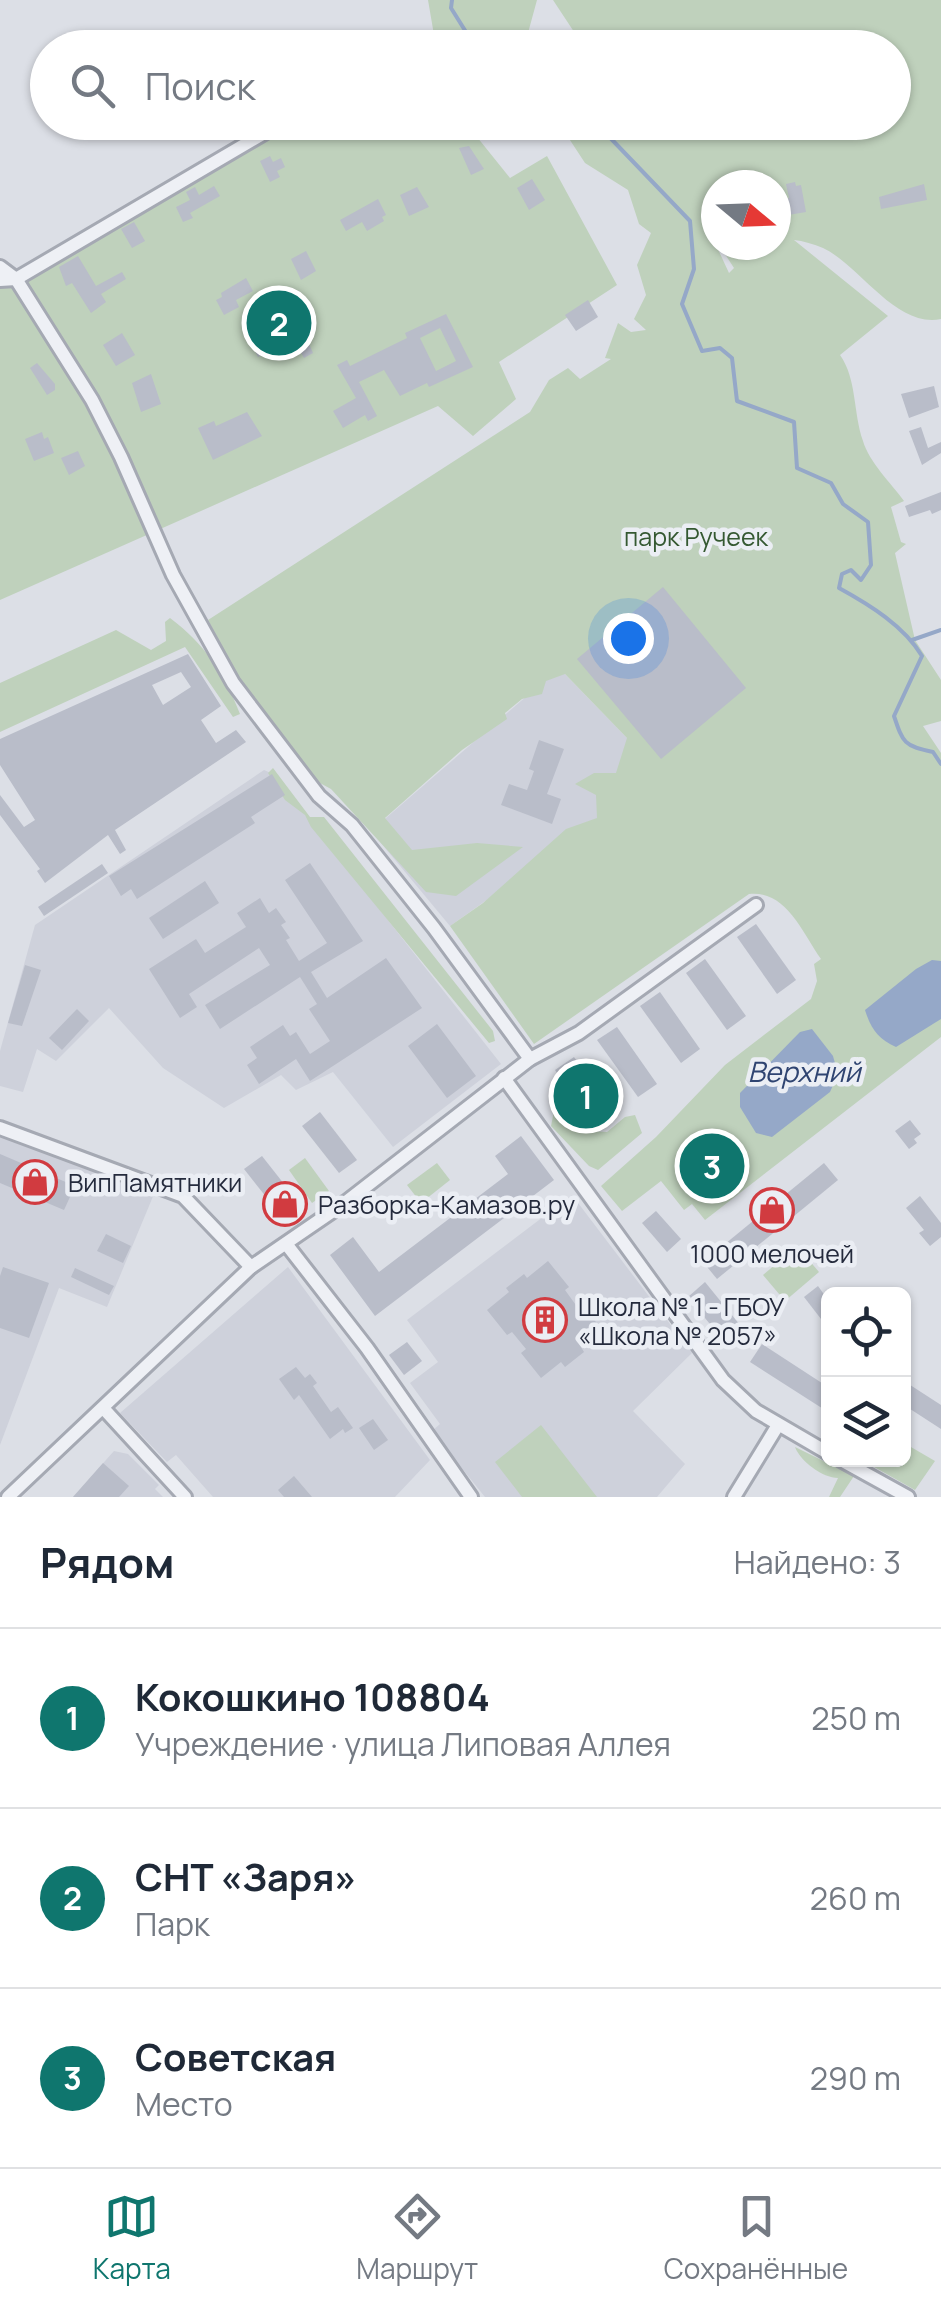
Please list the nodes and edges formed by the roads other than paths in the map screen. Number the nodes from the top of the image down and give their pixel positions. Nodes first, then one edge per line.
1 (253, 140) edge
2 (0, 267) edge
3 (0, 280) edge
4 (16, 280) junction
5 (756, 905) dead end
6 (530, 1059) junction
7 (504, 1078) junction
8 (0, 1128) edge
9 (287, 1245) junction
10 (251, 1267) junction
11 (104, 1409) junction
12 (778, 1425) junction
13 (821, 1449) edge
14 (853, 1467) edge
15 (8, 1497) edge
16 (185, 1497) edge
17 (471, 1497) edge
18 (734, 1497) edge
19 (908, 1497) edge

1 - 4 street
2 - 4 street
3 - 4 street
4 - 6 street
5 - 6 street
6 - 7 street
7 - 9 street
7 - 12 street
8 - 10 street
9 - 10 street
9 - 17 street
10 - 11 street
11 - 15 street
11 - 16 street
12 - 13 street
12 - 18 street
14 - 19 street

